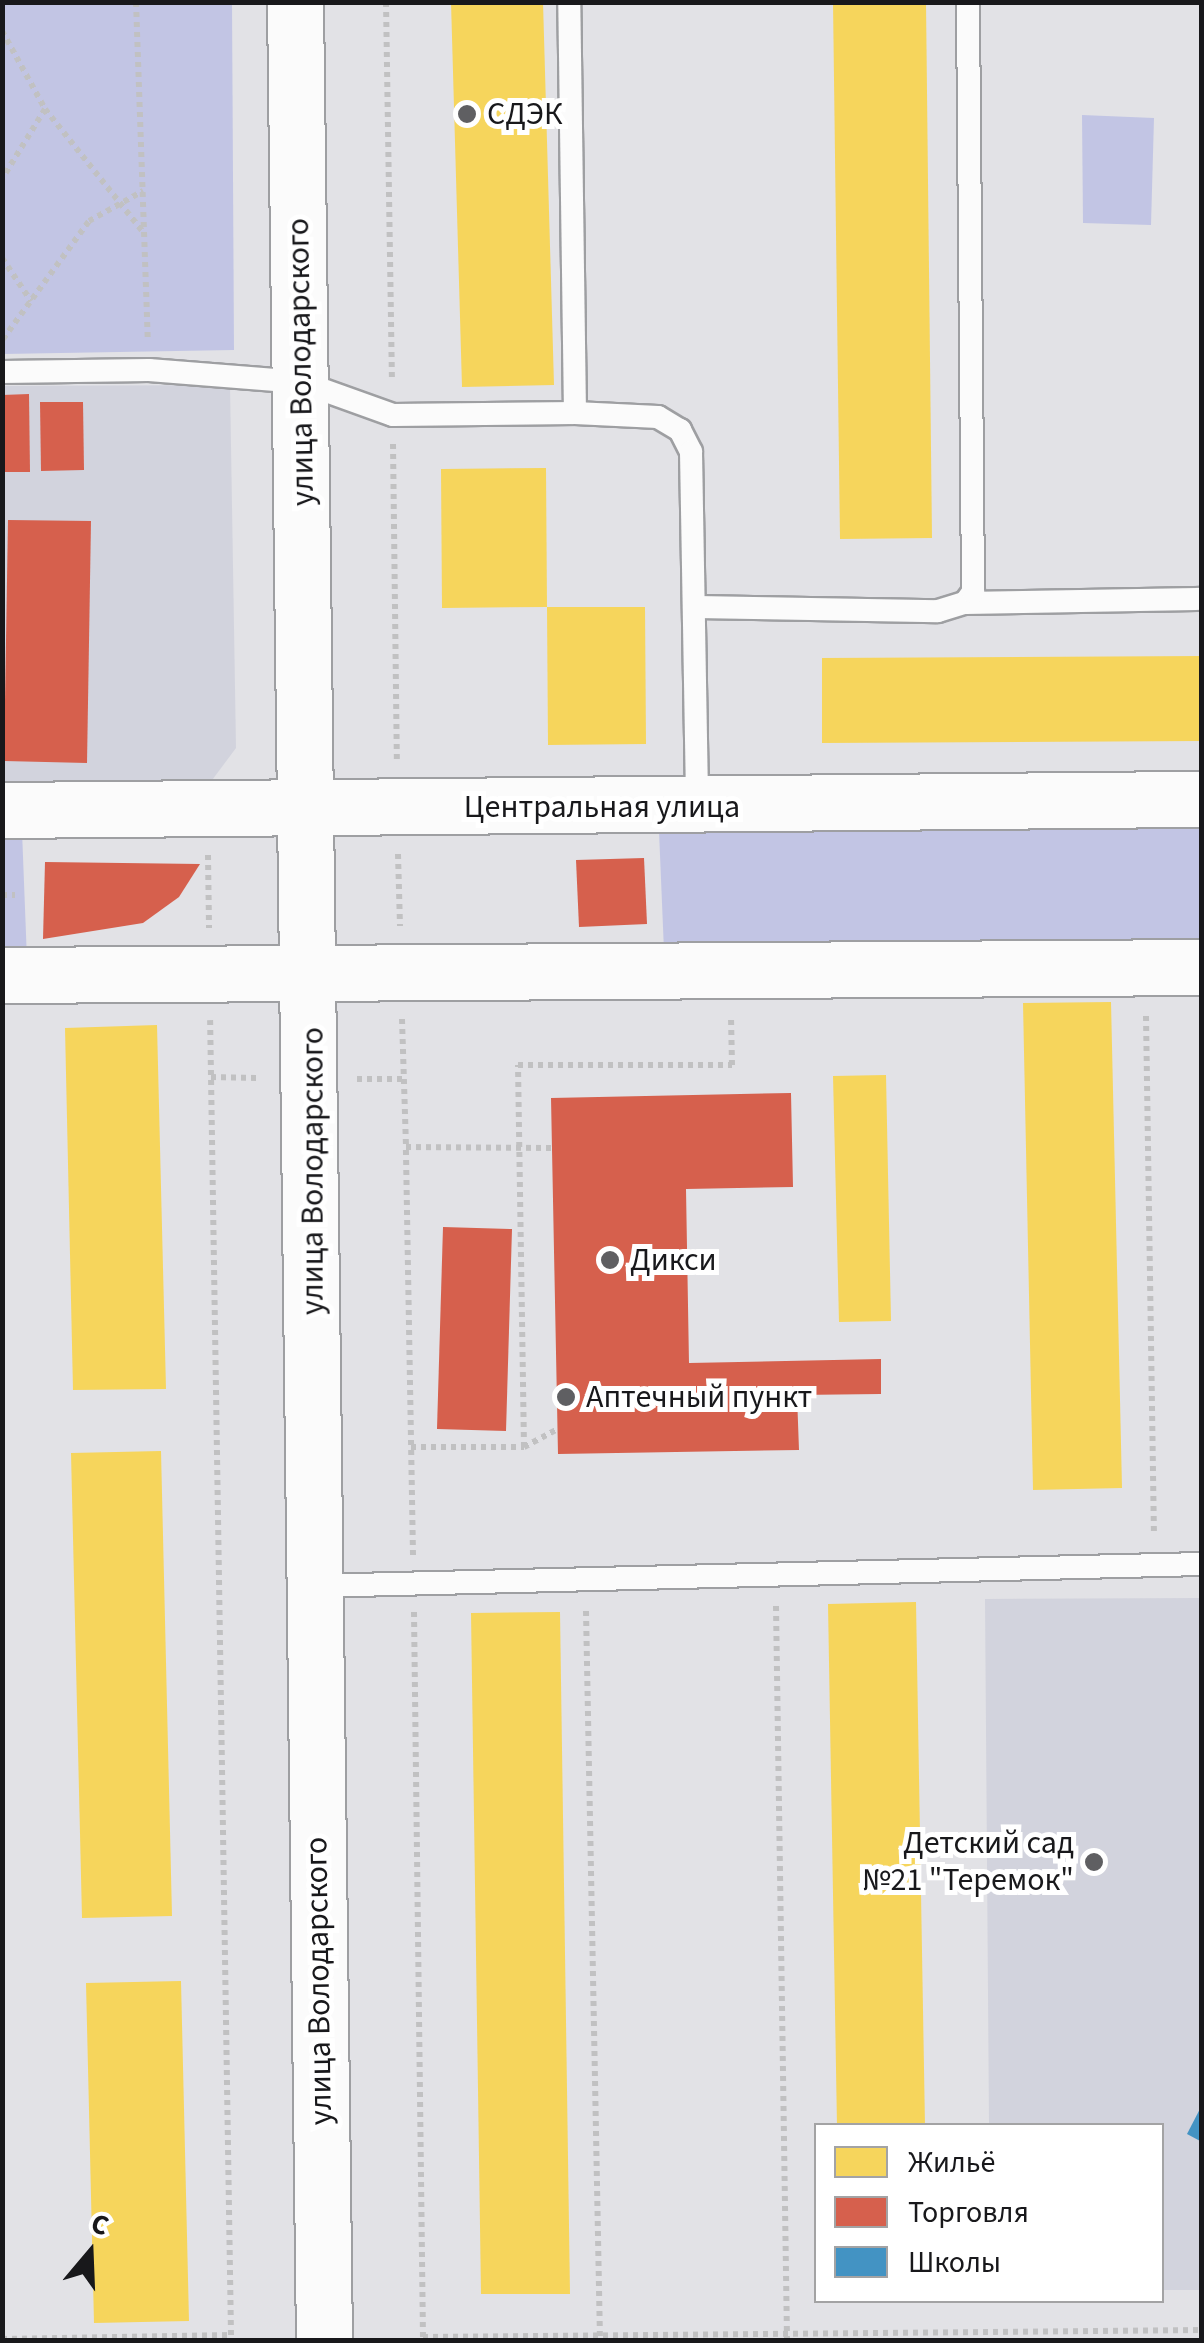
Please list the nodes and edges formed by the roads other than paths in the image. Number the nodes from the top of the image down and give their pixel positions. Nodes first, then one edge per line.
1 (294, 2) edge
2 (569, 2) edge
3 (968, 2) edge
4 (2, 372) edge
5 (301, 382) junction
6 (574, 413) junction
7 (1202, 599) edge
8 (964, 603) junction
9 (697, 607) junction
10 (1202, 798) edge
11 (697, 807) junction
12 (2, 810) edge
13 (310, 810) junction
14 (1202, 967) edge
15 (311, 971) junction
16 (2, 975) edge
17 (1202, 1564) edge
18 (314, 1586) junction
19 (324, 2340) edge

1 - 5 street, улица Володарского
2 - 6 lane
3 - 8 lane
4 - 5 lane
5 - 6 lane
5 - 13 street, улица Володарского
6 - 9 lane
7 - 8 lane
8 - 9 lane
9 - 11 lane
10 - 11 street, Центральная улица
11 - 13 street, Центральная улица
12 - 13 street, Центральная улица
13 - 15 street, улица Володарского
14 - 15 street
15 - 16 street
15 - 18 street, улица Володарского
17 - 18 lane
18 - 19 street, улица Володарского

